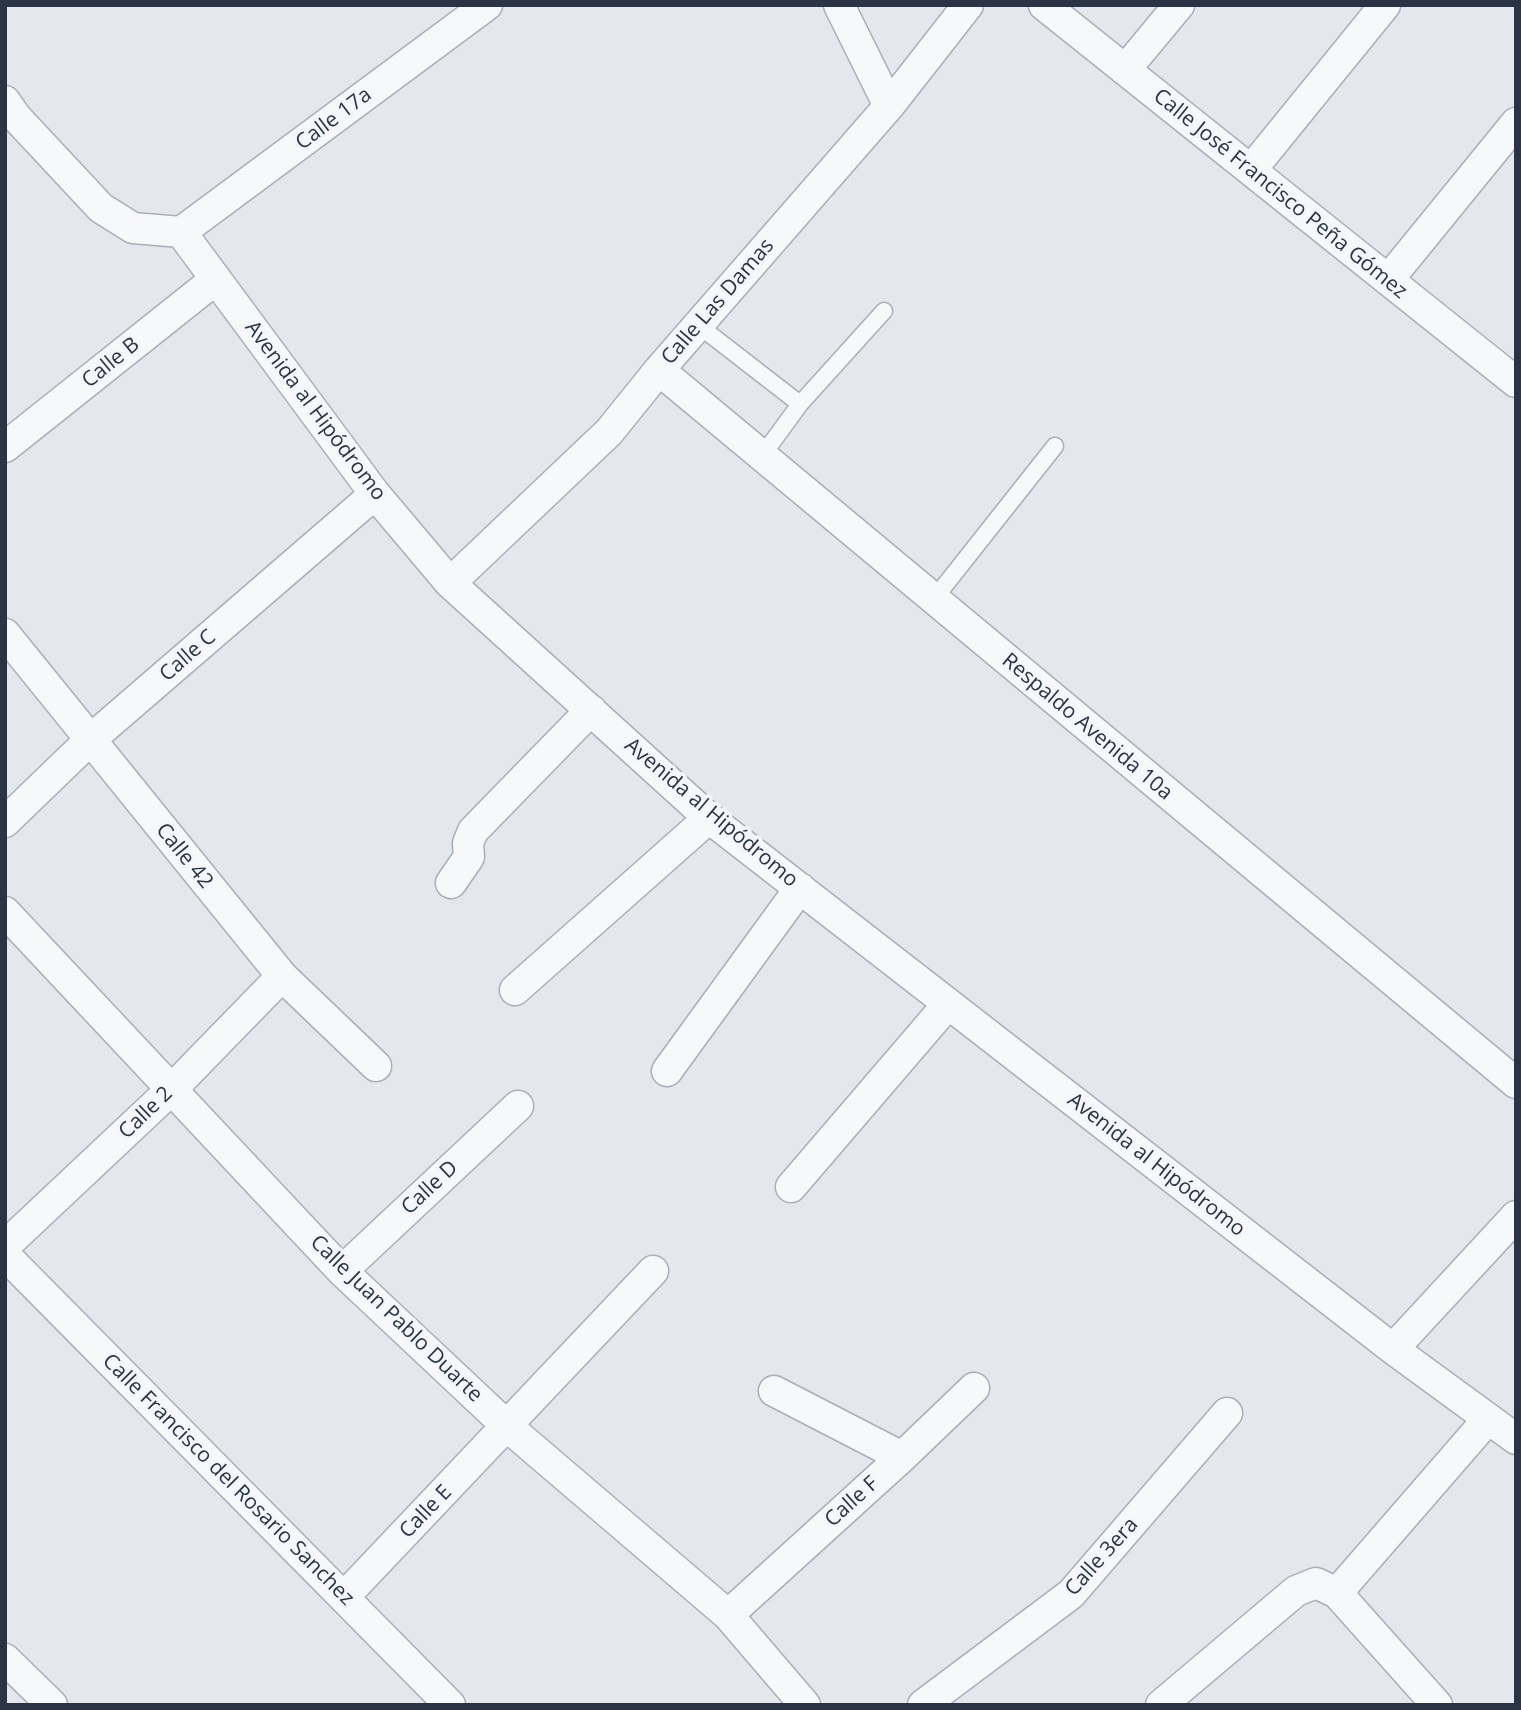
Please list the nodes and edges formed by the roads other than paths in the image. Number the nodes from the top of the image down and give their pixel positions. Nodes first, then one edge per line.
1 (487, 5) edge
2 (839, 5) edge
3 (968, 5) edge
4 (1044, 5) edge
5 (1180, 5) edge
6 (1385, 5) edge
7 (1125, 70) junction
8 (889, 106) junction
9 (9, 116) edge
10 (1516, 123) edge
11 (1251, 170) junction
12 (181, 232) junction
13 (216, 279) junction
14 (1388, 280) junction
15 (884, 310) dead end
16 (698, 325) junction
17 (659, 370) junction
18 (1516, 382) edge
19 (800, 404) junction
20 (1055, 446) dead end
21 (5, 447) edge
22 (762, 456) junction
23 (375, 494) junction
24 (450, 583) junction
25 (934, 599) junction
26 (5, 634) edge
27 (590, 710) junction
28 (90, 740) junction
29 (709, 818) junction
30 (5, 822) edge
31 (451, 883) dead end
32 (800, 888) junction
33 (5, 912) edge
34 (282, 976) junction
35 (515, 990) dead end
36 (948, 1004) junction
37 (376, 1066) dead end
38 (667, 1071) dead end
39 (1516, 1083) edge
40 (173, 1088) junction
41 (518, 1106) dead end
42 (791, 1187) dead end
43 (1516, 1216) edge
44 (5, 1246) edge
45 (5, 1255) edge
46 (342, 1271) junction
47 (653, 1271) dead end
48 (1393, 1349) junction
49 (974, 1388) dead end
50 (774, 1391) dead end
51 (1227, 1413) dead end
52 (1488, 1419) junction
53 (508, 1427) junction
54 (1516, 1439) edge
55 (902, 1457) junction
56 (1327, 1588) junction
57 (344, 1597) junction
58 (727, 1615) junction
59 (5, 1658) edge
60 (52, 1705) edge
61 (450, 1705) edge
62 (805, 1705) edge
63 (923, 1705) edge
64 (1161, 1705) edge
65 (1437, 1705) edge

1 - 12 street, Calle 17a
2 - 8 street
3 - 8 street, Calle Las Damas
4 - 7 street, Calle José Francisco Peña Gómez
5 - 7 street
6 - 11 street
7 - 11 street, Calle José Francisco Peña Gómez
8 - 16 street, Calle Las Damas
9 - 12 street
10 - 14 street
11 - 14 street, Calle José Francisco Peña Gómez
12 - 13 street, Avenida al Hipódromo
13 - 21 street, Calle B
13 - 23 street, Avenida al Hipódromo
14 - 18 street, Calle José Francisco Peña Gómez
15 - 19 lane
16 - 17 street, Calle Las Damas
16 - 19 lane
17 - 22 street, Respaldo Avenida 10a
17 - 24 street, Calle Las Damas
19 - 22 lane
20 - 25 lane
22 - 25 street, Respaldo Avenida 10a
23 - 24 street, Avenida al Hipódromo
23 - 28 street, Calle C
24 - 27 street, Avenida al Hipódromo
25 - 39 street, Respaldo Avenida 10a
26 - 28 street, Calle 42
27 - 29 street, Avenida al Hipódromo
27 - 31 street
28 - 30 street, Calle C
28 - 34 street, Calle 42
29 - 32 street, Avenida al Hipódromo
29 - 35 street
32 - 36 street, Avenida al Hipódromo
32 - 38 street
33 - 40 street, Calle Juan Pablo Duarte
34 - 37 street, Calle 42
34 - 40 street, Calle 2
36 - 42 street
36 - 48 street, Avenida al Hipódromo
40 - 44 street, Calle 2
40 - 46 street, Calle Juan Pablo Duarte
41 - 46 street, Calle D
43 - 48 street
45 - 57 street, Calle Francisco del Rosario Sanchez
46 - 53 street, Calle Juan Pablo Duarte
47 - 53 street, Calle E
48 - 52 street, Avenida al Hipódromo
49 - 55 street, Calle F
50 - 55 street
51 - 63 street, Calle 3era
52 - 54 street, Avenida al Hipódromo
52 - 56 street
53 - 57 street, Calle E
53 - 58 street, Calle Juan Pablo Duarte
55 - 58 street, Calle F
56 - 64 street
56 - 65 street
57 - 61 street, Calle Francisco del Rosario Sanchez
58 - 62 street, Calle Juan Pablo Duarte
59 - 60 street

